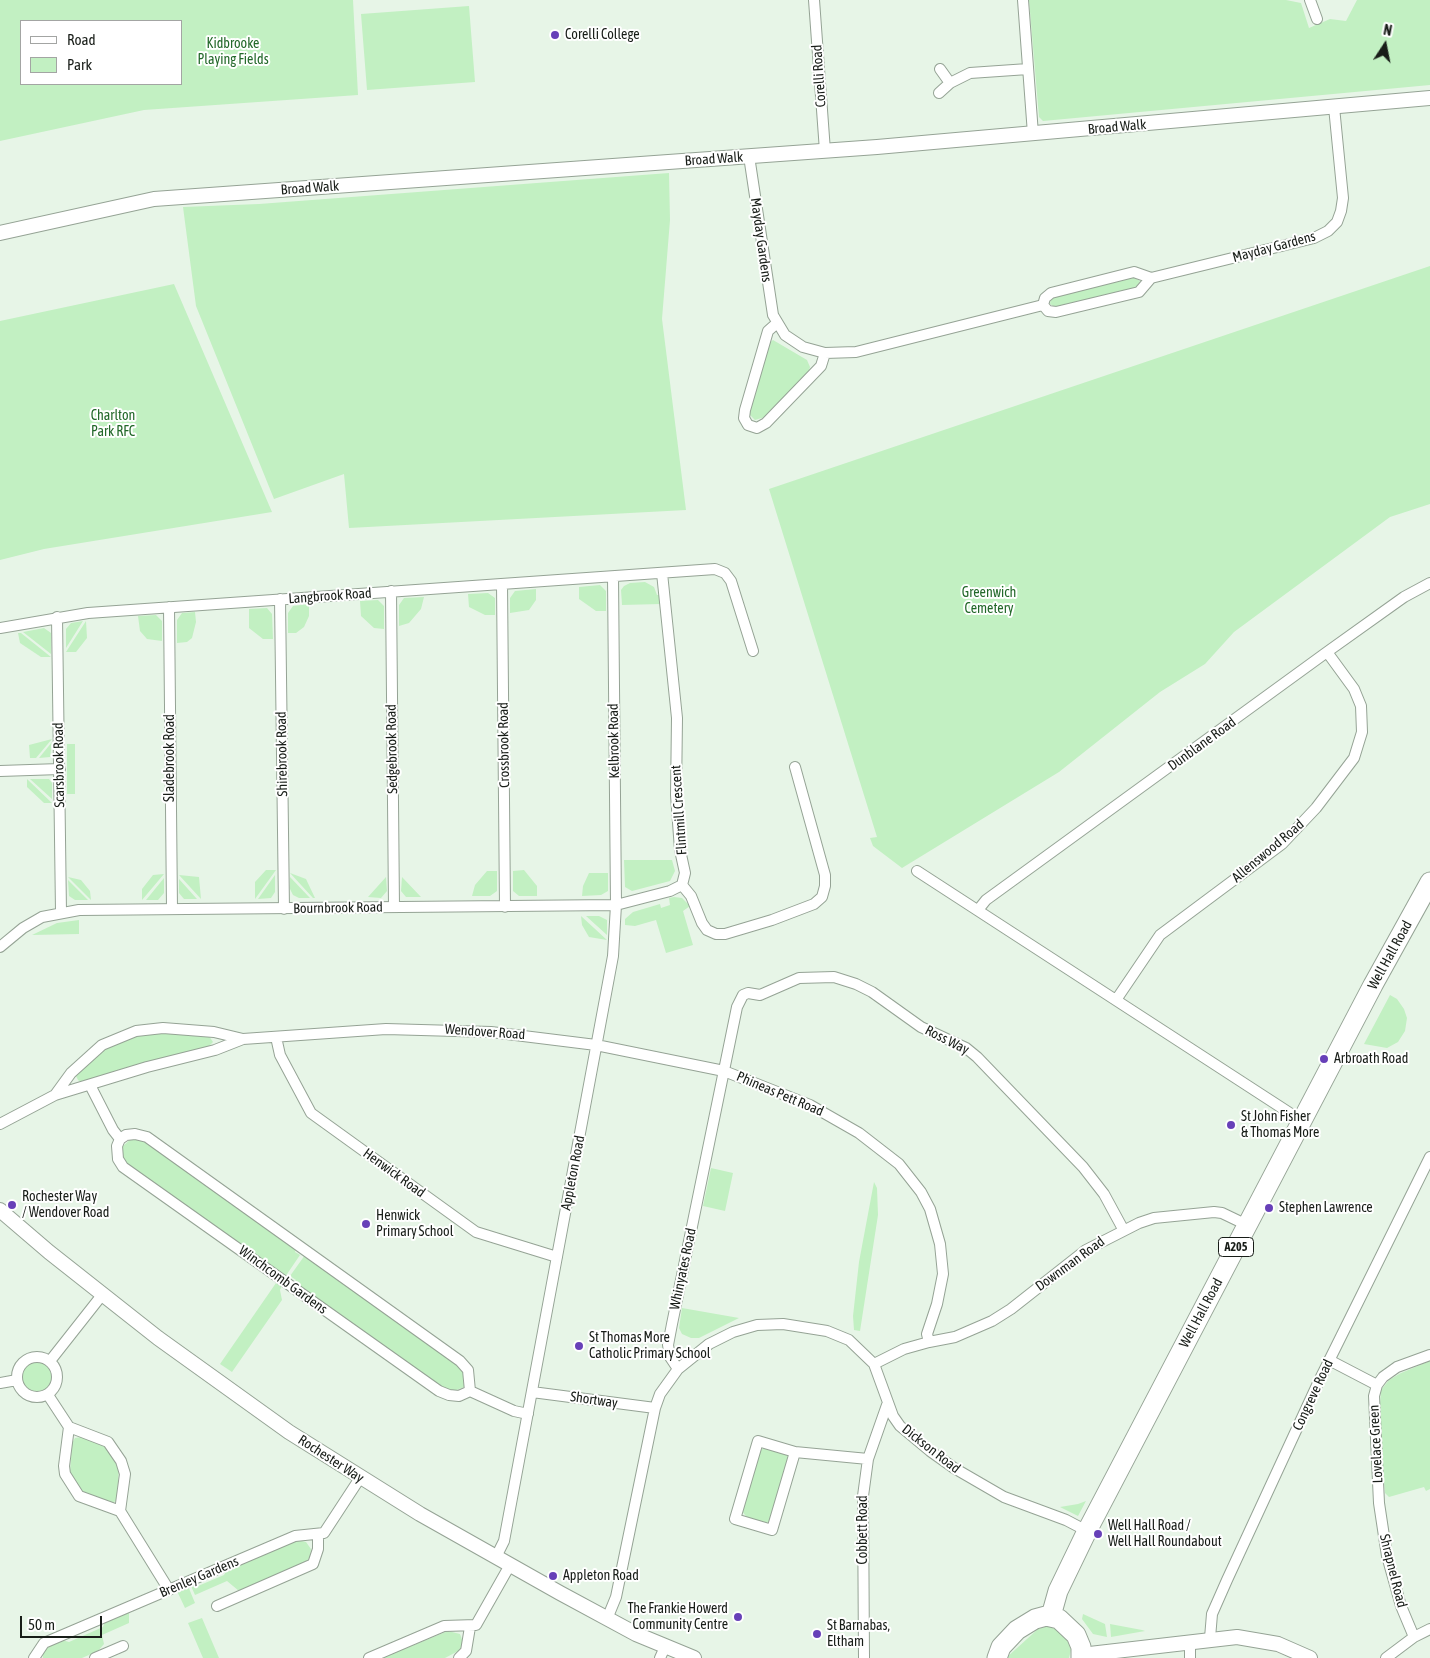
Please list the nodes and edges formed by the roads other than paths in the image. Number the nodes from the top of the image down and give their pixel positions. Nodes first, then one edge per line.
1 (814, 0) edge
2 (1023, 0) edge
3 (1310, 0) edge
4 (1317, 19) dead end
5 (940, 69) dead end
6 (1028, 69) junction
7 (950, 82) junction
8 (939, 93) dead end
9 (1430, 98) edge
10 (1334, 107) junction
11 (1033, 134) junction
12 (824, 151) junction
13 (749, 156) junction
14 (0, 233) edge
15 (1151, 278) junction
16 (1043, 305) junction
17 (776, 323) junction
18 (825, 353) junction
19 (662, 573) junction
20 (613, 577) junction
21 (1430, 583) edge
22 (502, 584) junction
23 (391, 592) junction
24 (280, 599) junction
25 (169, 607) junction
26 (57, 617) junction
27 (0, 628) edge
28 (753, 651) dead end
29 (1327, 652) junction
30 (795, 767) dead end
31 (60, 769) junction
32 (0, 771) edge
33 (917, 871) dead end
34 (1430, 882) edge
35 (682, 885) junction
36 (616, 905) junction
37 (394, 907) junction
38 (505, 907) junction
39 (284, 909) junction
40 (172, 910) junction
41 (978, 910) junction
42 (61, 912) junction
43 (0, 947) edge
44 (739, 998) joint
45 (1116, 1000) junction
46 (276, 1037) junction
47 (243, 1039) junction
48 (596, 1045) junction
49 (724, 1072) junction
50 (90, 1085) junction
51 (55, 1094) junction
52 (1302, 1121) junction
53 (0, 1124) edge
54 (120, 1139) junction
55 (1430, 1157) edge
56 (0, 1210) edge
57 (1247, 1225) junction
58 (1123, 1229) junction
59 (557, 1257) junction
60 (102, 1295) junction
61 (929, 1342) junction
62 (1430, 1355) edge
63 (1329, 1360) junction
64 (50, 1361) junction
65 (874, 1364) junction
66 (678, 1369) junction
67 (17, 1380) junction
68 (0, 1383) edge
69 (1377, 1385) junction
70 (470, 1391) junction
71 (532, 1392) junction
72 (48, 1395) junction
73 (887, 1405) junction
74 (655, 1408) junction
75 (528, 1414) junction
76 (69, 1427) junction
77 (795, 1452) junction
78 (868, 1459) junction
79 (360, 1478) junction
80 (1379, 1503) joint
81 (120, 1510) junction
82 (1087, 1531) junction
83 (318, 1535) junction
84 (496, 1557) junction
85 (510, 1565) junction
86 (169, 1590) junction
87 (217, 1606) dead end
88 (1051, 1616) junction
89 (607, 1619) junction
90 (470, 1627) junction
91 (1430, 1629) edge
92 (1414, 1637) junction
93 (1210, 1638) junction
94 (1190, 1641) junction
95 (123, 1646) dead end
96 (663, 1652) edge
97 (1081, 1656) edge
98 (994, 1657) edge
99 (34, 1658) edge
100 (95, 1658) edge
101 (369, 1658) edge
102 (459, 1658) edge
103 (694, 1658) edge
104 (864, 1658) edge
105 (1190, 1658) edge
106 (1310, 1658) edge
107 (1386, 1658) edge

1 - 12 street, Corelli Road
2 - 6 street
3 - 4 street
5 - 7 street
6 - 7 street
6 - 11 street
7 - 8 street
9 - 10 street, Broad Walk
10 - 11 street, Broad Walk
10 - 15 street, Mayday Gardens
11 - 12 street, Broad Walk
12 - 13 street, Broad Walk
13 - 14 street, Broad Walk
13 - 17 street, Mayday Gardens
15 - 16 street, Mayday Gardens
15 - 16 street, Mayday Gardens
16 - 18 street, Mayday Gardens
17 - 18 street, Mayday Gardens
17 - 18 street
19 - 20 street, Langbrook Road
19 - 28 street
19 - 35 street, Flintmill Crescent
20 - 22 street, Langbrook Road
20 - 36 street, Kelbrook Road
21 - 29 street, Dunblane Road
22 - 23 street, Langbrook Road
22 - 38 street, Crossbrook Road
23 - 24 street, Langbrook Road
23 - 37 street, Sedgebrook Road
24 - 25 street, Langbrook Road
24 - 39 street, Shirebrook Road
25 - 26 street, Langbrook Road
25 - 40 street, Sladebrook Road
26 - 27 street, Langbrook Road
26 - 31 street, Scarsbrook Road
29 - 41 street, Dunblane Road
29 - 45 street, Allenswood Road
30 - 35 street
31 - 32 street
31 - 42 street, Scarsbrook Road
33 - 41 street
34 - 52 highway, Well Hall Road / A205
35 - 36 street, Bournbrook Road
36 - 38 street, Bournbrook Road
36 - 48 street, Appleton Road
37 - 38 street, Bournbrook Road
37 - 39 street, Bournbrook Road
39 - 40 street, Bournbrook Road
40 - 42 street, Bournbrook Road
41 - 45 street
42 - 43 street, Bournbrook Road
44 - 49 street, Whinyates Road
44 - 58 street, Ross Way
45 - 52 street
46 - 47 street, Wendover Road
46 - 48 street, Wendover Road
46 - 59 street, Henwick Road
47 - 50 street, Wendover Road
47 - 51 street, Wendover Road
48 - 49 street, Wendover Road
48 - 59 street, Appleton Road
49 - 61 street, Phineas Pett Road
49 - 66 street, Whinyates Road
50 - 51 street, Wendover Road
50 - 54 street
51 - 53 street, Wendover Road
52 - 57 highway, Well Hall Road / A205
54 - 70 street
54 - 70 street, Winchcomb Gardens
55 - 63 street, Congreve Road
56 - 60 street, Rochester Way
57 - 58 street, Downman Road
57 - 82 highway, Well Hall Road / A205
58 - 61 street, Downman Road
59 - 71 street, Appleton Road
60 - 64 street
60 - 79 street, Rochester Way
61 - 65 street
62 - 69 street, Lovelace Green
63 - 69 street, Lovelace Green
63 - 93 street, Congreve Road
64 - 67 street
64 - 72 street
65 - 66 street, Dickson Road
65 - 73 street, Dickson Road
66 - 74 street
67 - 68 street
67 - 72 street
69 - 80 street, Lovelace Green
70 - 75 street
71 - 74 street, Shortway
71 - 75 street, Appleton Road
72 - 76 street
73 - 78 street, Cobbett Road
73 - 82 street, Dickson Road
74 - 89 street
75 - 84 street, Appleton Road
76 - 81 street
76 - 81 street
77 - 77 street
77 - 78 street
78 - 104 street, Cobbett Road
79 - 83 street
79 - 84 street, Rochester Way
80 - 92 street, Shrapnel Road
81 - 86 street
82 - 88 highway, Well Hall Road / A205
83 - 86 street, Brenley Gardens
83 - 87 street
84 - 85 street, Rochester Way
85 - 89 street, Rochester Way
85 - 90 street
86 - 99 street, Brenley Gardens
88 - 97 highway
88 - 98 highway
89 - 96 street, Rochester Way
90 - 101 street
90 - 102 street
91 - 92 street
92 - 107 street
93 - 94 street
93 - 106 street
94 - 97 street
94 - 105 street
95 - 100 street
96 - 103 street, Rochester Way

